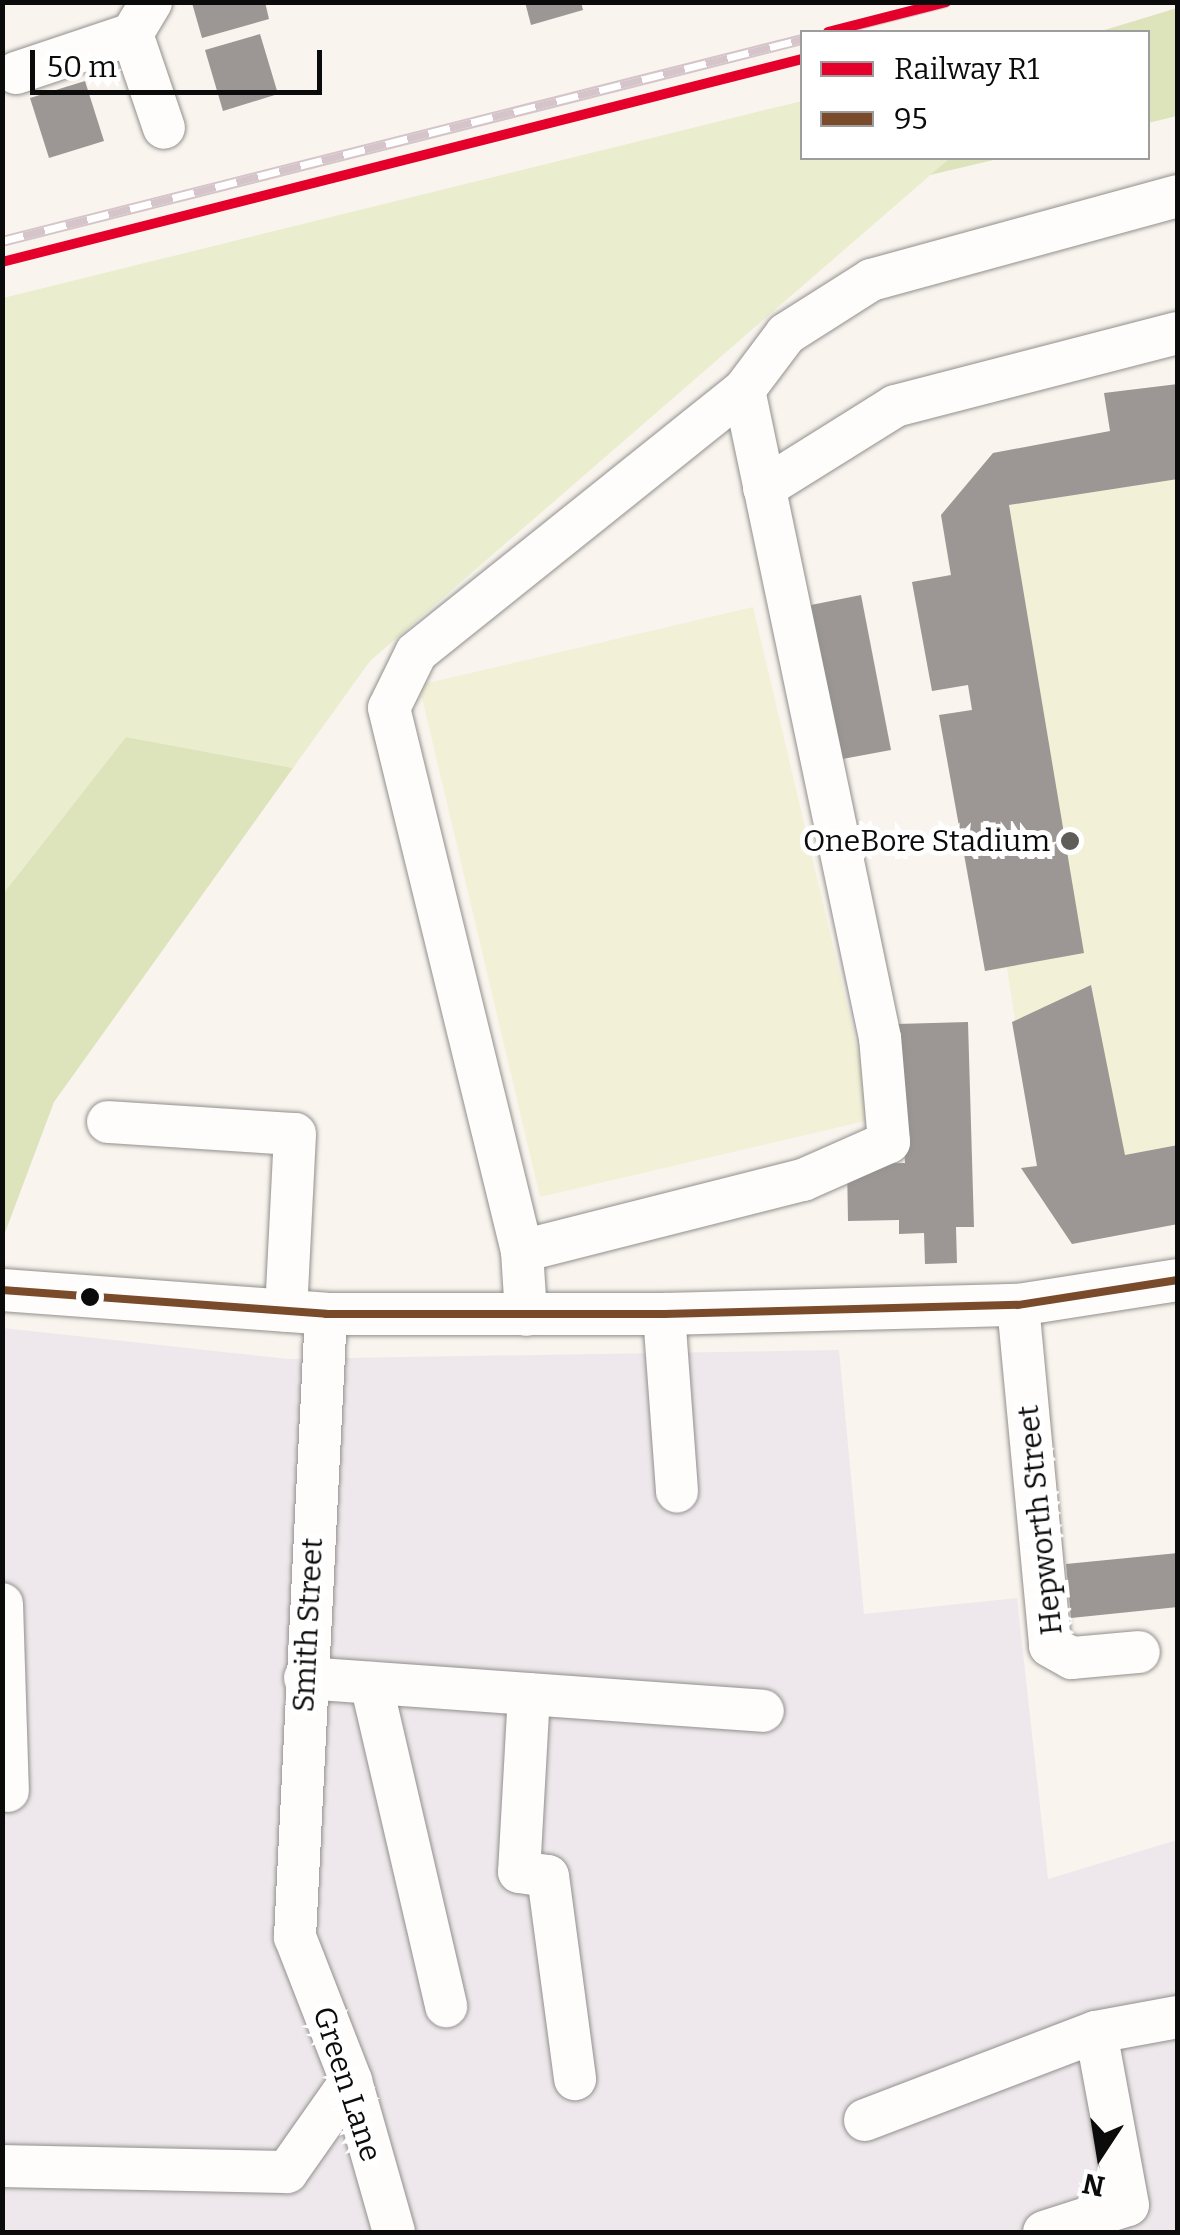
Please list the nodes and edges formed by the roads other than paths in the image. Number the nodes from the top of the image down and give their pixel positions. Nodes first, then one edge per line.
1 (141, 18) edge
2 (16, 73) dead end
3 (164, 128) dead end
4 (1178, 196) edge
5 (1178, 333) edge
6 (744, 390) junction
7 (764, 488) junction
8 (108, 1122) dead end
9 (522, 1251) junction
10 (1178, 1280) edge
11 (2, 1290) edge
12 (1018, 1305) junction
13 (306, 1313) junction
14 (664, 1314) junction
15 (526, 1315) junction
16 (678, 1492) dead end
17 (2, 1604) edge
18 (1139, 1652) dead end
19 (305, 1678) junction
20 (371, 1683) junction
21 (529, 1694) junction
22 (763, 1711) dead end
23 (8, 1791) dead end
24 (296, 1937) joint
25 (446, 2006) dead end
26 (1178, 2018) edge
27 (1096, 2032) junction
28 (575, 2079) dead end
29 (351, 2080) junction
30 (865, 2120) dead end
31 (2, 2166) edge
32 (394, 2232) edge
33 (1044, 2232) edge

1 - 2 street
1 - 3 street
4 - 6 street
5 - 7 street
6 - 7 street
6 - 9 street
7 - 9 street
8 - 13 street, Smith Street
9 - 15 street
10 - 12 street
11 - 13 street
12 - 14 street
12 - 18 street, Hepworth Street
13 - 15 street
13 - 19 street, Smith Street
14 - 15 street
14 - 16 street
17 - 23 street
19 - 20 street
19 - 24 street, Smith Street
20 - 21 street
20 - 25 street
21 - 22 street
21 - 28 street
24 - 29 street, Green Lane
26 - 27 street
27 - 30 street
27 - 33 street
29 - 31 street
29 - 32 street, Green Lane

